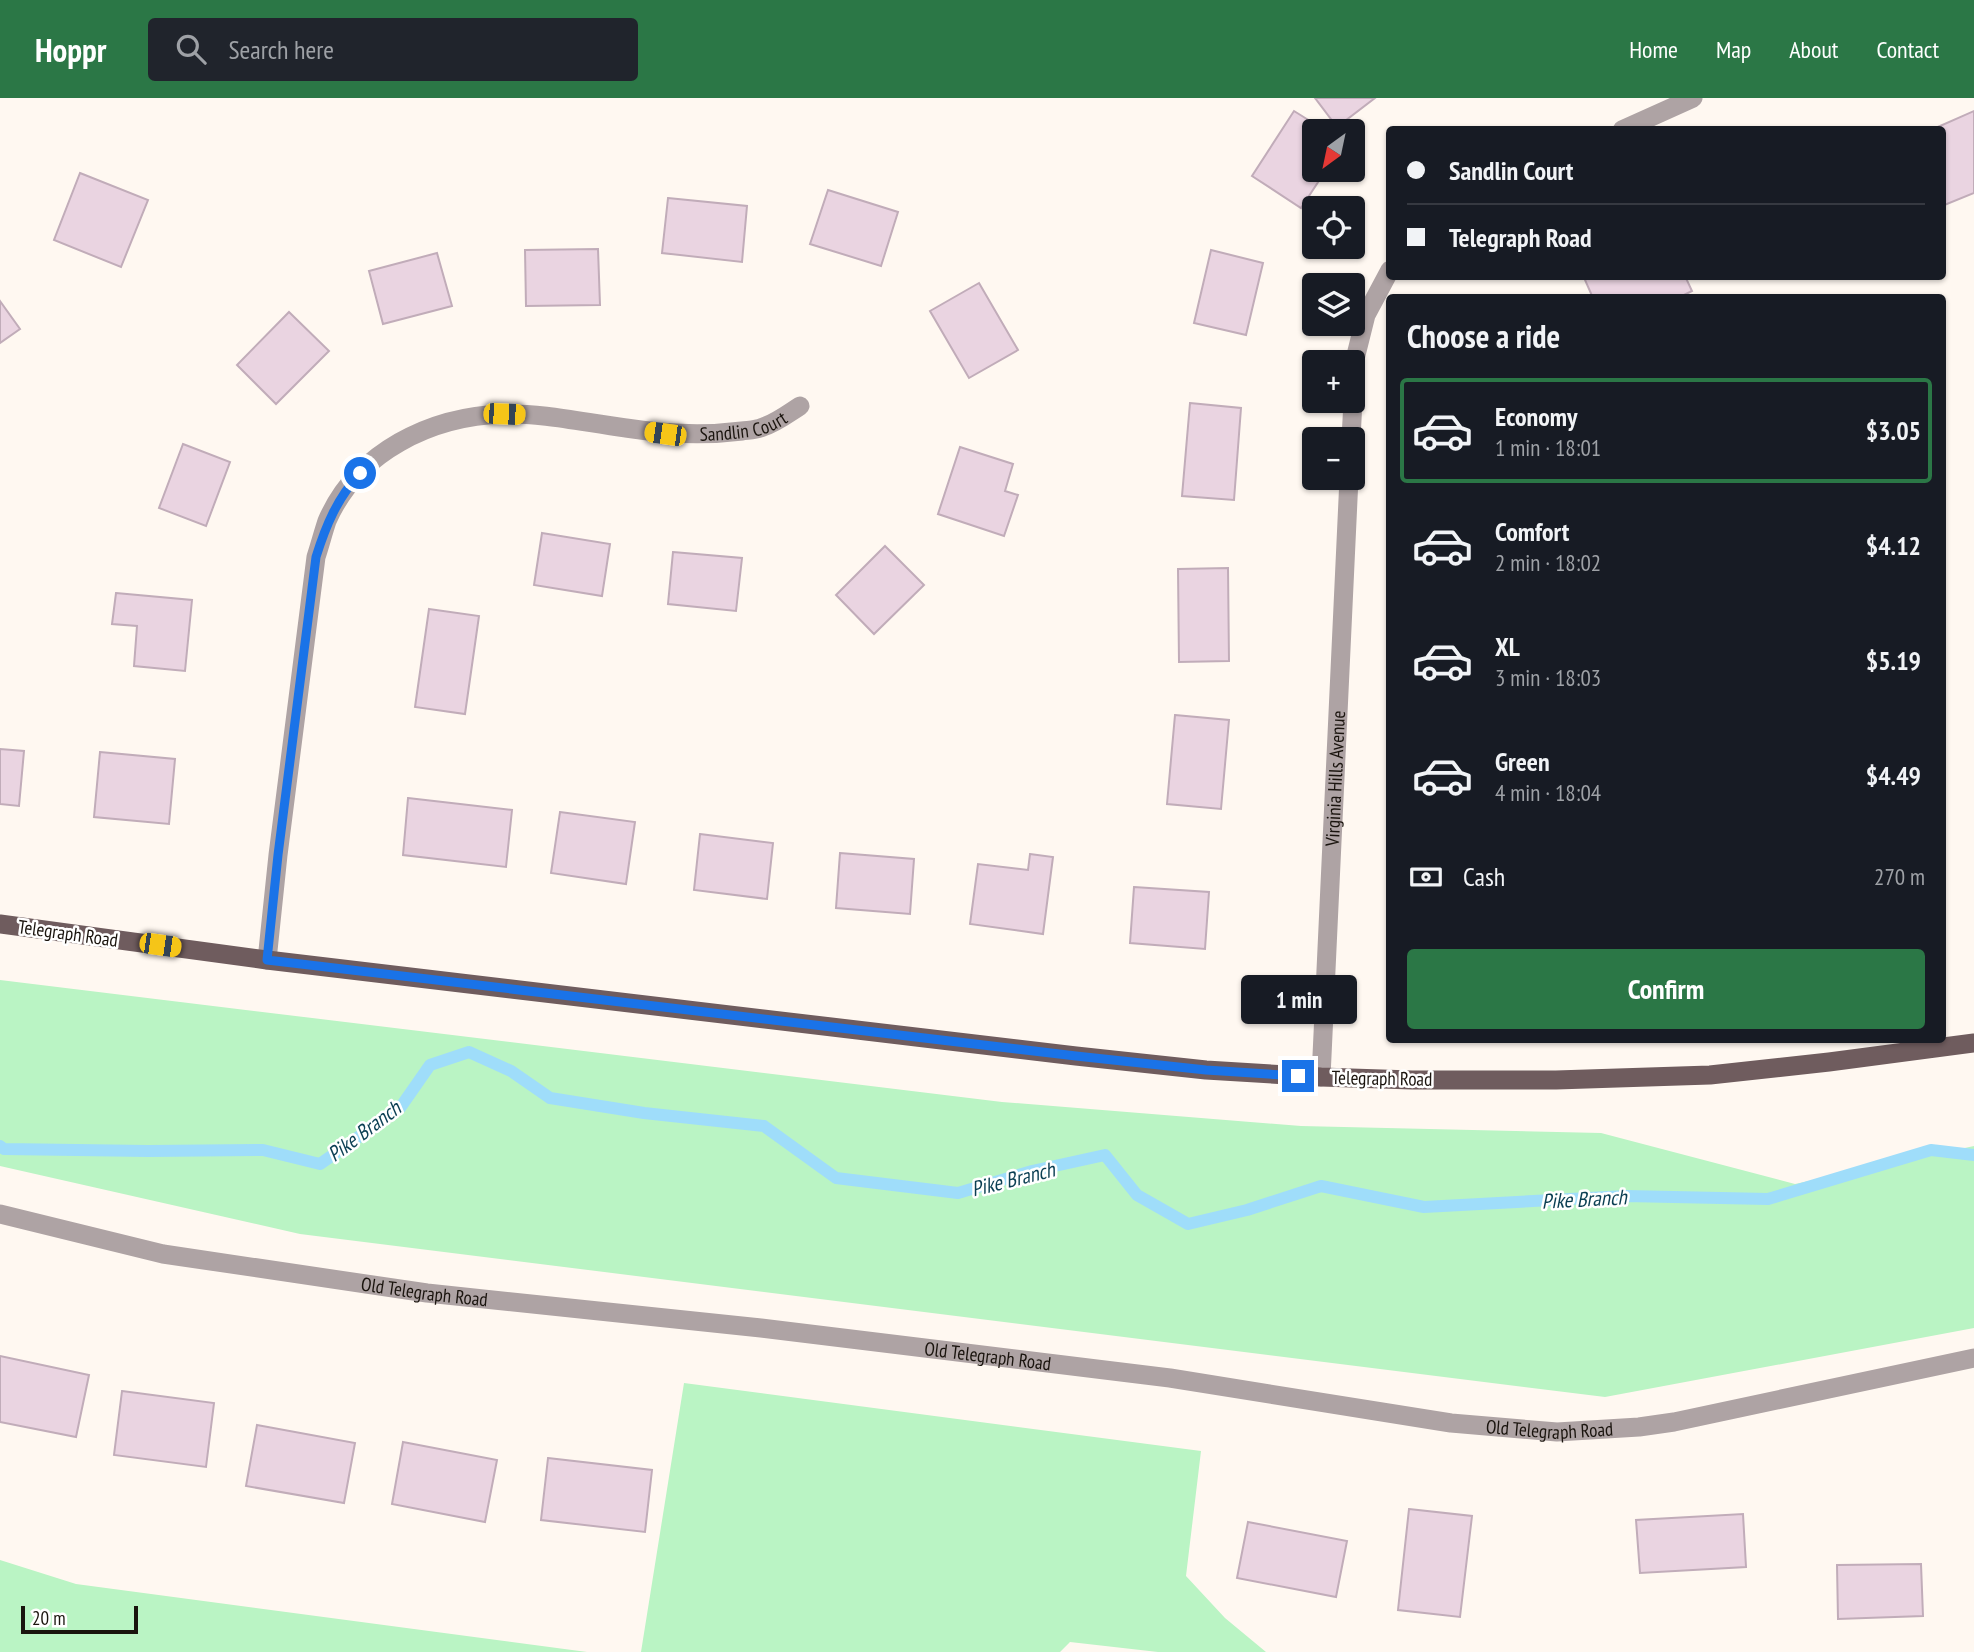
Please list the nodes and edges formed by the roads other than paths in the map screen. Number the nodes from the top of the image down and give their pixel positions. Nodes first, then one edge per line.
1 (1693, 98) edge
2 (1631, 126) edge
3 (1386, 278) edge
4 (1357, 350) edge
5 (800, 406) dead end
6 (1348, 490) edge
7 (0, 924) edge
8 (267, 960) junction
9 (1974, 1043) edge
10 (1321, 1077) junction
11 (0, 1214) edge
12 (1974, 1358) edge

1 - 2 street
3 - 4 street
5 - 8 street, Sandlin Court
6 - 10 street, Virginia Hills Avenue
7 - 8 main road, Telegraph Road
8 - 10 main road, Telegraph Road
9 - 10 main road, Telegraph Road
11 - 12 street, Old Telegraph Road

